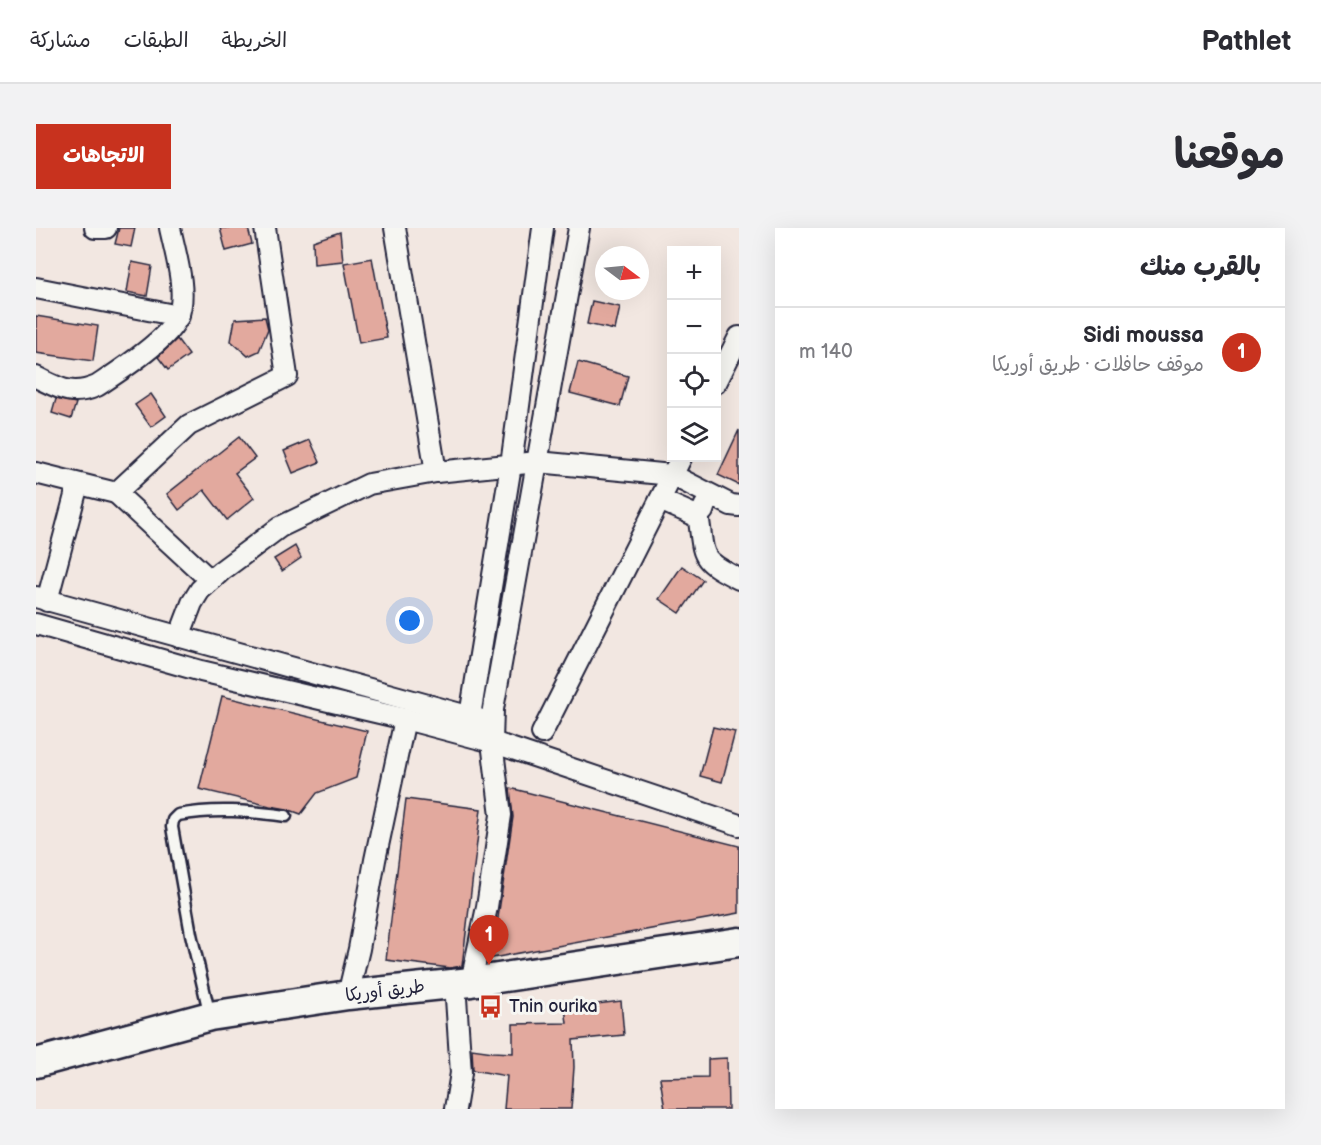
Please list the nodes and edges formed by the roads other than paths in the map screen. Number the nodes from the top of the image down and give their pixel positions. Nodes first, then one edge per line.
1 (95, 228) edge
2 (106, 228) edge
3 (170, 228) edge
4 (265, 228) edge
5 (395, 228) edge
6 (543, 228) edge
7 (579, 228) edge
8 (36, 288) edge
9 (178, 316) junction
10 (739, 337) edge
11 (721, 375) edge
12 (36, 377) edge
13 (538, 462) junction
14 (511, 465) junction
15 (676, 466) edge
16 (436, 472) junction
17 (36, 473) edge
18 (78, 484) junction
19 (116, 493) junction
20 (710, 494) junction
21 (660, 500) junction
22 (739, 506) edge
23 (698, 514) junction
24 (739, 579) edge
25 (210, 580) junction
26 (42, 599) edge
27 (36, 624) edge
28 (145, 627) junction
29 (179, 637) junction
30 (207, 644) junction
31 (137, 654) junction
32 (201, 671) junction
33 (470, 716) junction
34 (405, 719) junction
35 (492, 732) junction
36 (542, 733) dead end
37 (286, 816) dead end
38 (739, 825) edge
39 (739, 942) edge
40 (463, 982) junction
41 (348, 995) junction
42 (210, 1016) junction
43 (36, 1063) edge
44 (455, 1109) edge

1 - 2 street
3 - 9 street
4 - 19 street
5 - 16 street
6 - 14 street
7 - 13 street
8 - 9 street
9 - 12 street
10 - 11 street
13 - 14 street
13 - 15 street
13 - 35 street
14 - 16 street
14 - 33 street
15 - 20 street
15 - 21 street
16 - 25 street
17 - 18 street
18 - 19 street
18 - 26 street
19 - 25 street
20 - 22 street
20 - 23 street
21 - 23 street
21 - 36 street
23 - 24 street
25 - 29 street
26 - 28 street
27 - 31 street
28 - 29 street
28 - 31 street
29 - 30 street
30 - 32 street
30 - 33 street
31 - 32 street
32 - 34 street
33 - 35 street
34 - 35 street
34 - 41 street
35 - 38 street
35 - 40 street
37 - 42 lane
39 - 40 street, طريق أوريكا
40 - 41 street, طريق أوريكا
40 - 44 street
41 - 42 street, طريق أوريكا
42 - 43 street, طريق أوريكا

